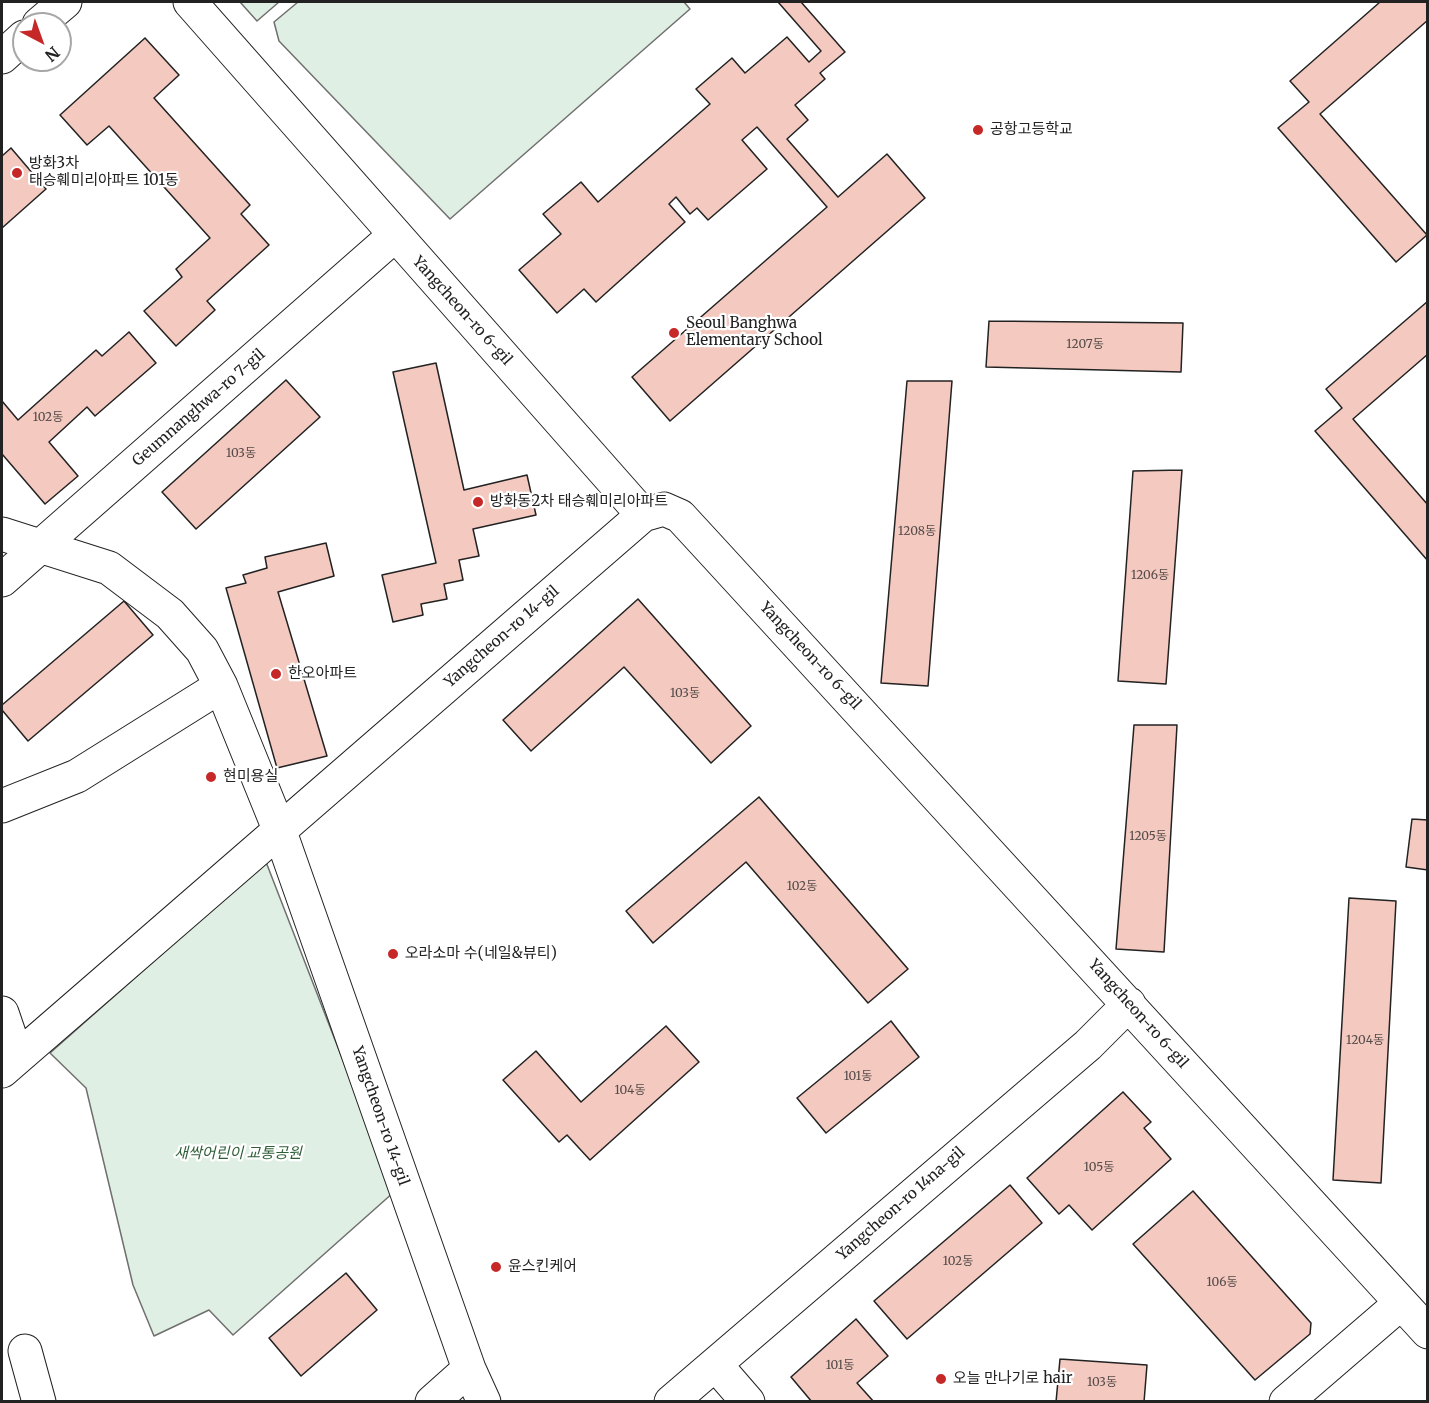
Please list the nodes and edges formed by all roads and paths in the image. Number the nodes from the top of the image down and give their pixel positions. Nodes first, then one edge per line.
1 (65, 2) edge
2 (190, 2) edge
3 (53, 12) edge
4 (395, 235) junction
5 (643, 515) junction
6 (2, 534) edge
7 (39, 548) junction
8 (2, 580) edge
9 (221, 686) junction
10 (2, 806) edge
11 (279, 829) junction
12 (1129, 1004) junction
13 (2, 1013) edge
14 (9, 1064) edge
15 (1401, 1303) junction
16 (1428, 1332) edge
17 (25, 1351) dead end
18 (716, 1365) junction
19 (469, 1369) junction
20 (39, 1401) edge
21 (432, 1401) edge
22 (484, 1401) edge
23 (670, 1401) edge
24 (748, 1401) edge
25 (1286, 1401) edge

1 - 3 street
2 - 4 street, Yangcheon-ro 6-gil
4 - 5 street, Yangcheon-ro 6-gil
4 - 7 street, Geumnanghwa-ro 7-gil
5 - 11 street, Yangcheon-ro 14-gil
5 - 12 street, Yangcheon-ro 6-gil
6 - 7 street, Yangcheon-ro 14-gil
7 - 8 street, Geumnanghwa-ro 7-gil
7 - 9 street, Yangcheon-ro 14-gil
9 - 10 street
9 - 11 street, Yangcheon-ro 14-gil
11 - 14 street, Yangcheon-ro 14-gil
11 - 19 street, Yangcheon-ro 14-gil
12 - 15 street, Yangcheon-ro 6-gil
12 - 18 street, Yangcheon-ro 14na-gil
13 - 14 street
15 - 16 street, Yangcheon-ro 6-gil
15 - 25 street
17 - 20 street
18 - 23 street, Yangcheon-ro 14na-gil
18 - 24 street
19 - 21 street
19 - 22 street, Yangcheon-ro 14-gil

